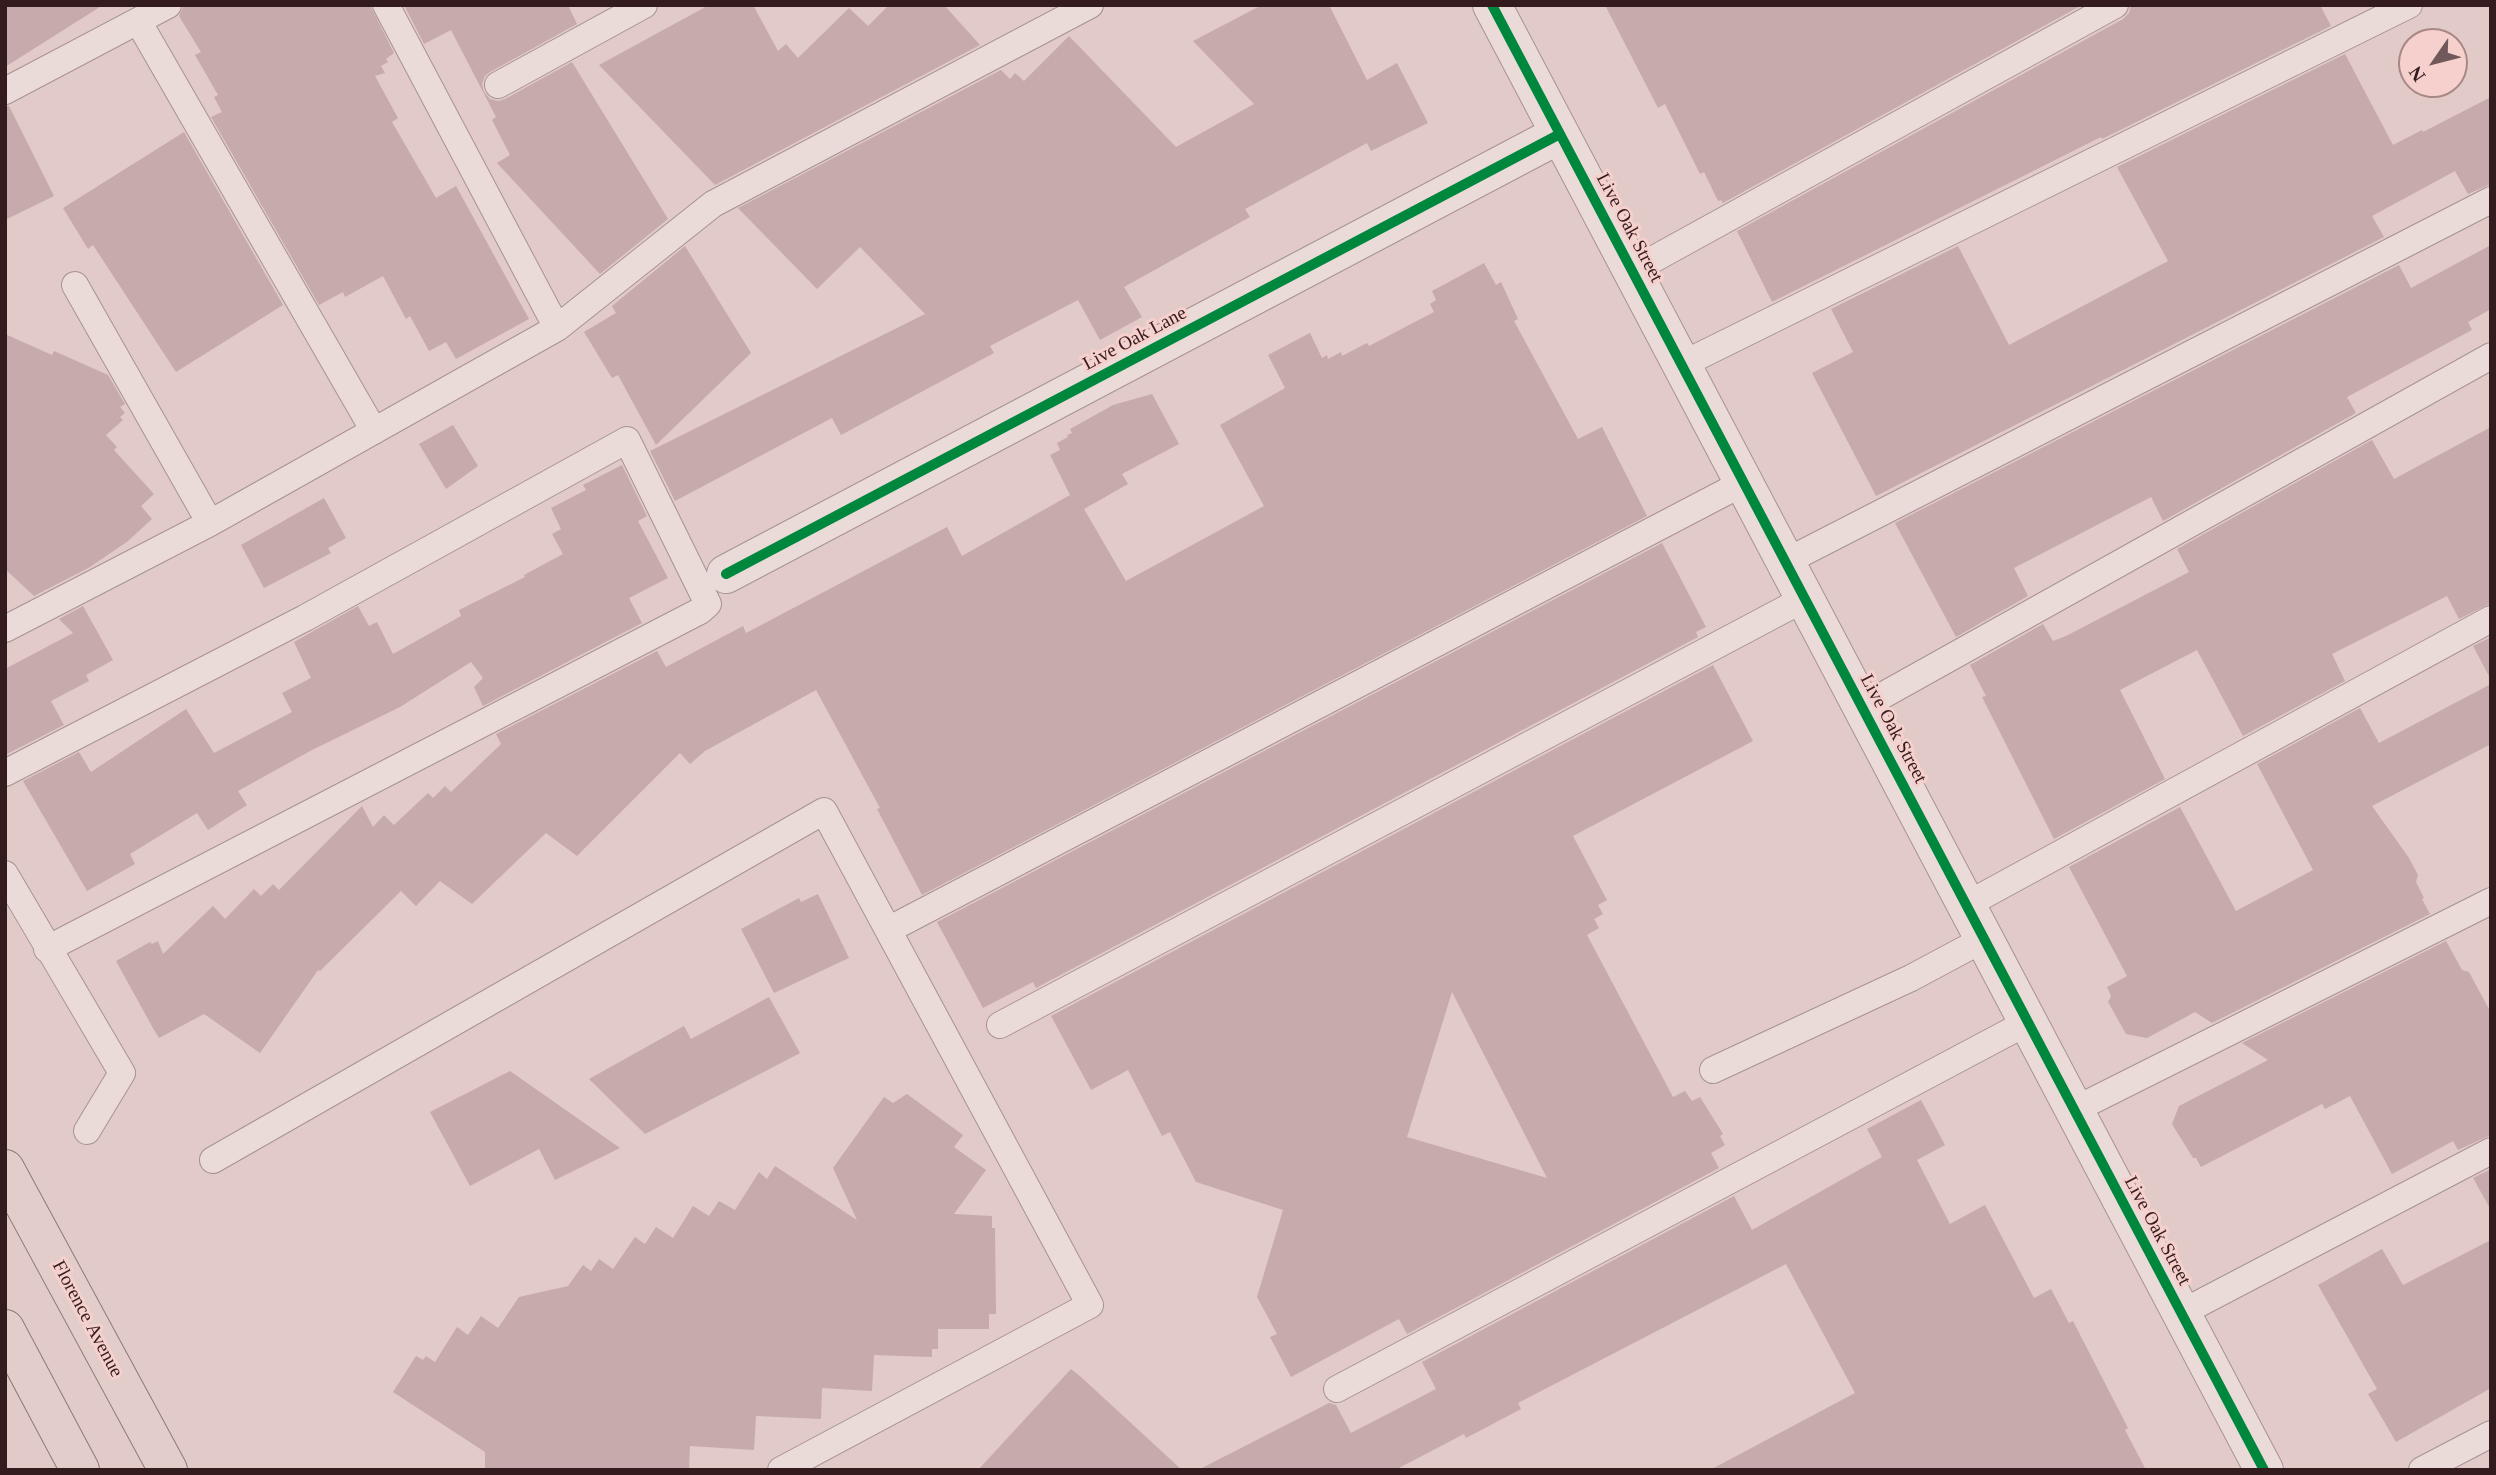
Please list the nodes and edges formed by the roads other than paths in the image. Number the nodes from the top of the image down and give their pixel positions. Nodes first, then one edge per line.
1 (168, 5) edge
2 (386, 5) edge
3 (644, 5) edge
4 (1090, 5) edge
5 (1492, 5) edge
6 (2115, 5) edge
7 (2409, 5) edge
8 (138, 21) junction
9 (498, 85) dead end
10 (5, 91) edge
11 (1560, 134) junction
12 (2491, 200) edge
13 (1632, 271) junction
14 (75, 285) dead end
15 (556, 328) junction
16 (2491, 356) edge
17 (1681, 365) junction
18 (374, 431) junction
19 (1743, 483) junction
20 (210, 523) junction
21 (1785, 562) junction
22 (726, 574) dead end
23 (1804, 599) junction
24 (2491, 619) edge
25 (5, 629) edge
26 (1862, 707) junction
27 (5, 773) edge
28 (5, 874) edge
29 (2491, 901) edge
30 (1966, 905) junction
31 (888, 930) junction
32 (1984, 939) junction
33 (47, 949) junction
34 (2028, 1022) junction
35 (1000, 1025) dead end
36 (1713, 1070) dead end
37 (2074, 1110) junction
38 (87, 1132) dead end
39 (2491, 1152) edge
40 (213, 1160) dead end
41 (5, 1169) edge
42 (2180, 1313) junction
43 (5, 1329) edge
44 (1337, 1389) dead end
45 (2491, 1434) edge
46 (80, 1470) edge
47 (168, 1470) edge
48 (781, 1470) edge
49 (2264, 1470) edge
50 (2422, 1470) edge

1 - 8 lane
2 - 15 lane
3 - 9 lane
4 - 15 lane
5 - 11 street, Live Oak Street
6 - 13 lane
7 - 17 lane
8 - 10 lane
8 - 18 lane
11 - 13 street, Live Oak Street
11 - 22 street, Live Oak Lane
12 - 21 lane
13 - 17 street, Live Oak Street
14 - 20 lane
15 - 18 lane
16 - 26 lane
17 - 19 street, Live Oak Street
18 - 20 lane
19 - 21 street, Live Oak Street
19 - 31 lane
20 - 25 lane
21 - 23 street, Live Oak Street
23 - 26 street, Live Oak Street
23 - 35 lane
24 - 30 lane
26 - 30 street, Live Oak Street
27 - 33 lane
28 - 33 lane
29 - 37 lane
30 - 32 street, Live Oak Street
31 - 40 lane
31 - 48 lane
32 - 34 street, Live Oak Street
32 - 36 lane
33 - 38 lane
34 - 37 street, Live Oak Street
34 - 44 lane
37 - 42 street, Live Oak Street
39 - 42 lane
41 - 47 main road, Florence Avenue
42 - 49 street, Live Oak Street
43 - 46 main road
45 - 50 lane

